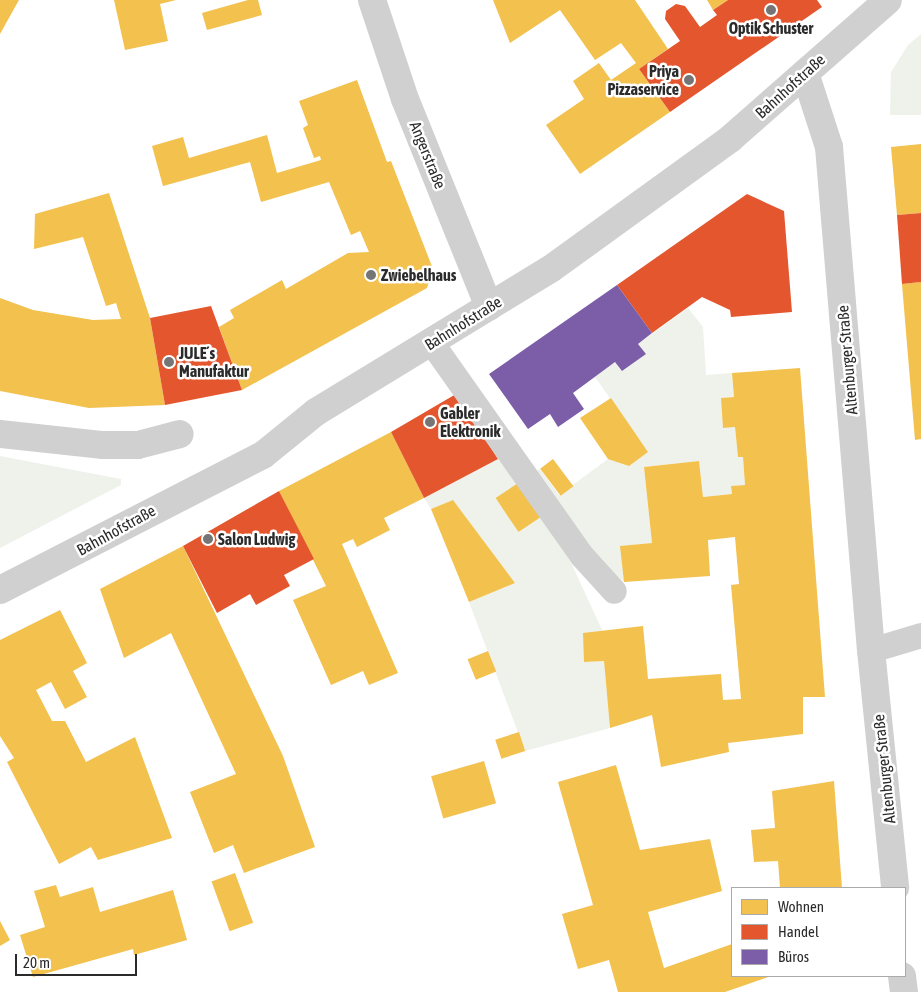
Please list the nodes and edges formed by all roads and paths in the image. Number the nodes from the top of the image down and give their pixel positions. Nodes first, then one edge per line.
1 (372, 0) edge
2 (888, 0) edge
3 (805, 74) junction
4 (489, 307) junction
5 (432, 342) junction
6 (0, 434) edge
7 (180, 434) dead end
8 (0, 590) edge
9 (614, 591) dead end
10 (921, 635) edge
11 (871, 650) junction
12 (895, 887) edge
13 (902, 977) edge
14 (904, 992) edge

1 - 4 street, Angerstraße
2 - 3 street, Bahnhofstraße
3 - 4 street, Bahnhofstraße
3 - 11 street, Altenburger Straße
4 - 5 street, Bahnhofstraße
5 - 8 street, Bahnhofstraße
5 - 9 lane
6 - 7 street
10 - 11 lane
11 - 12 street, Altenburger Straße
13 - 14 street

